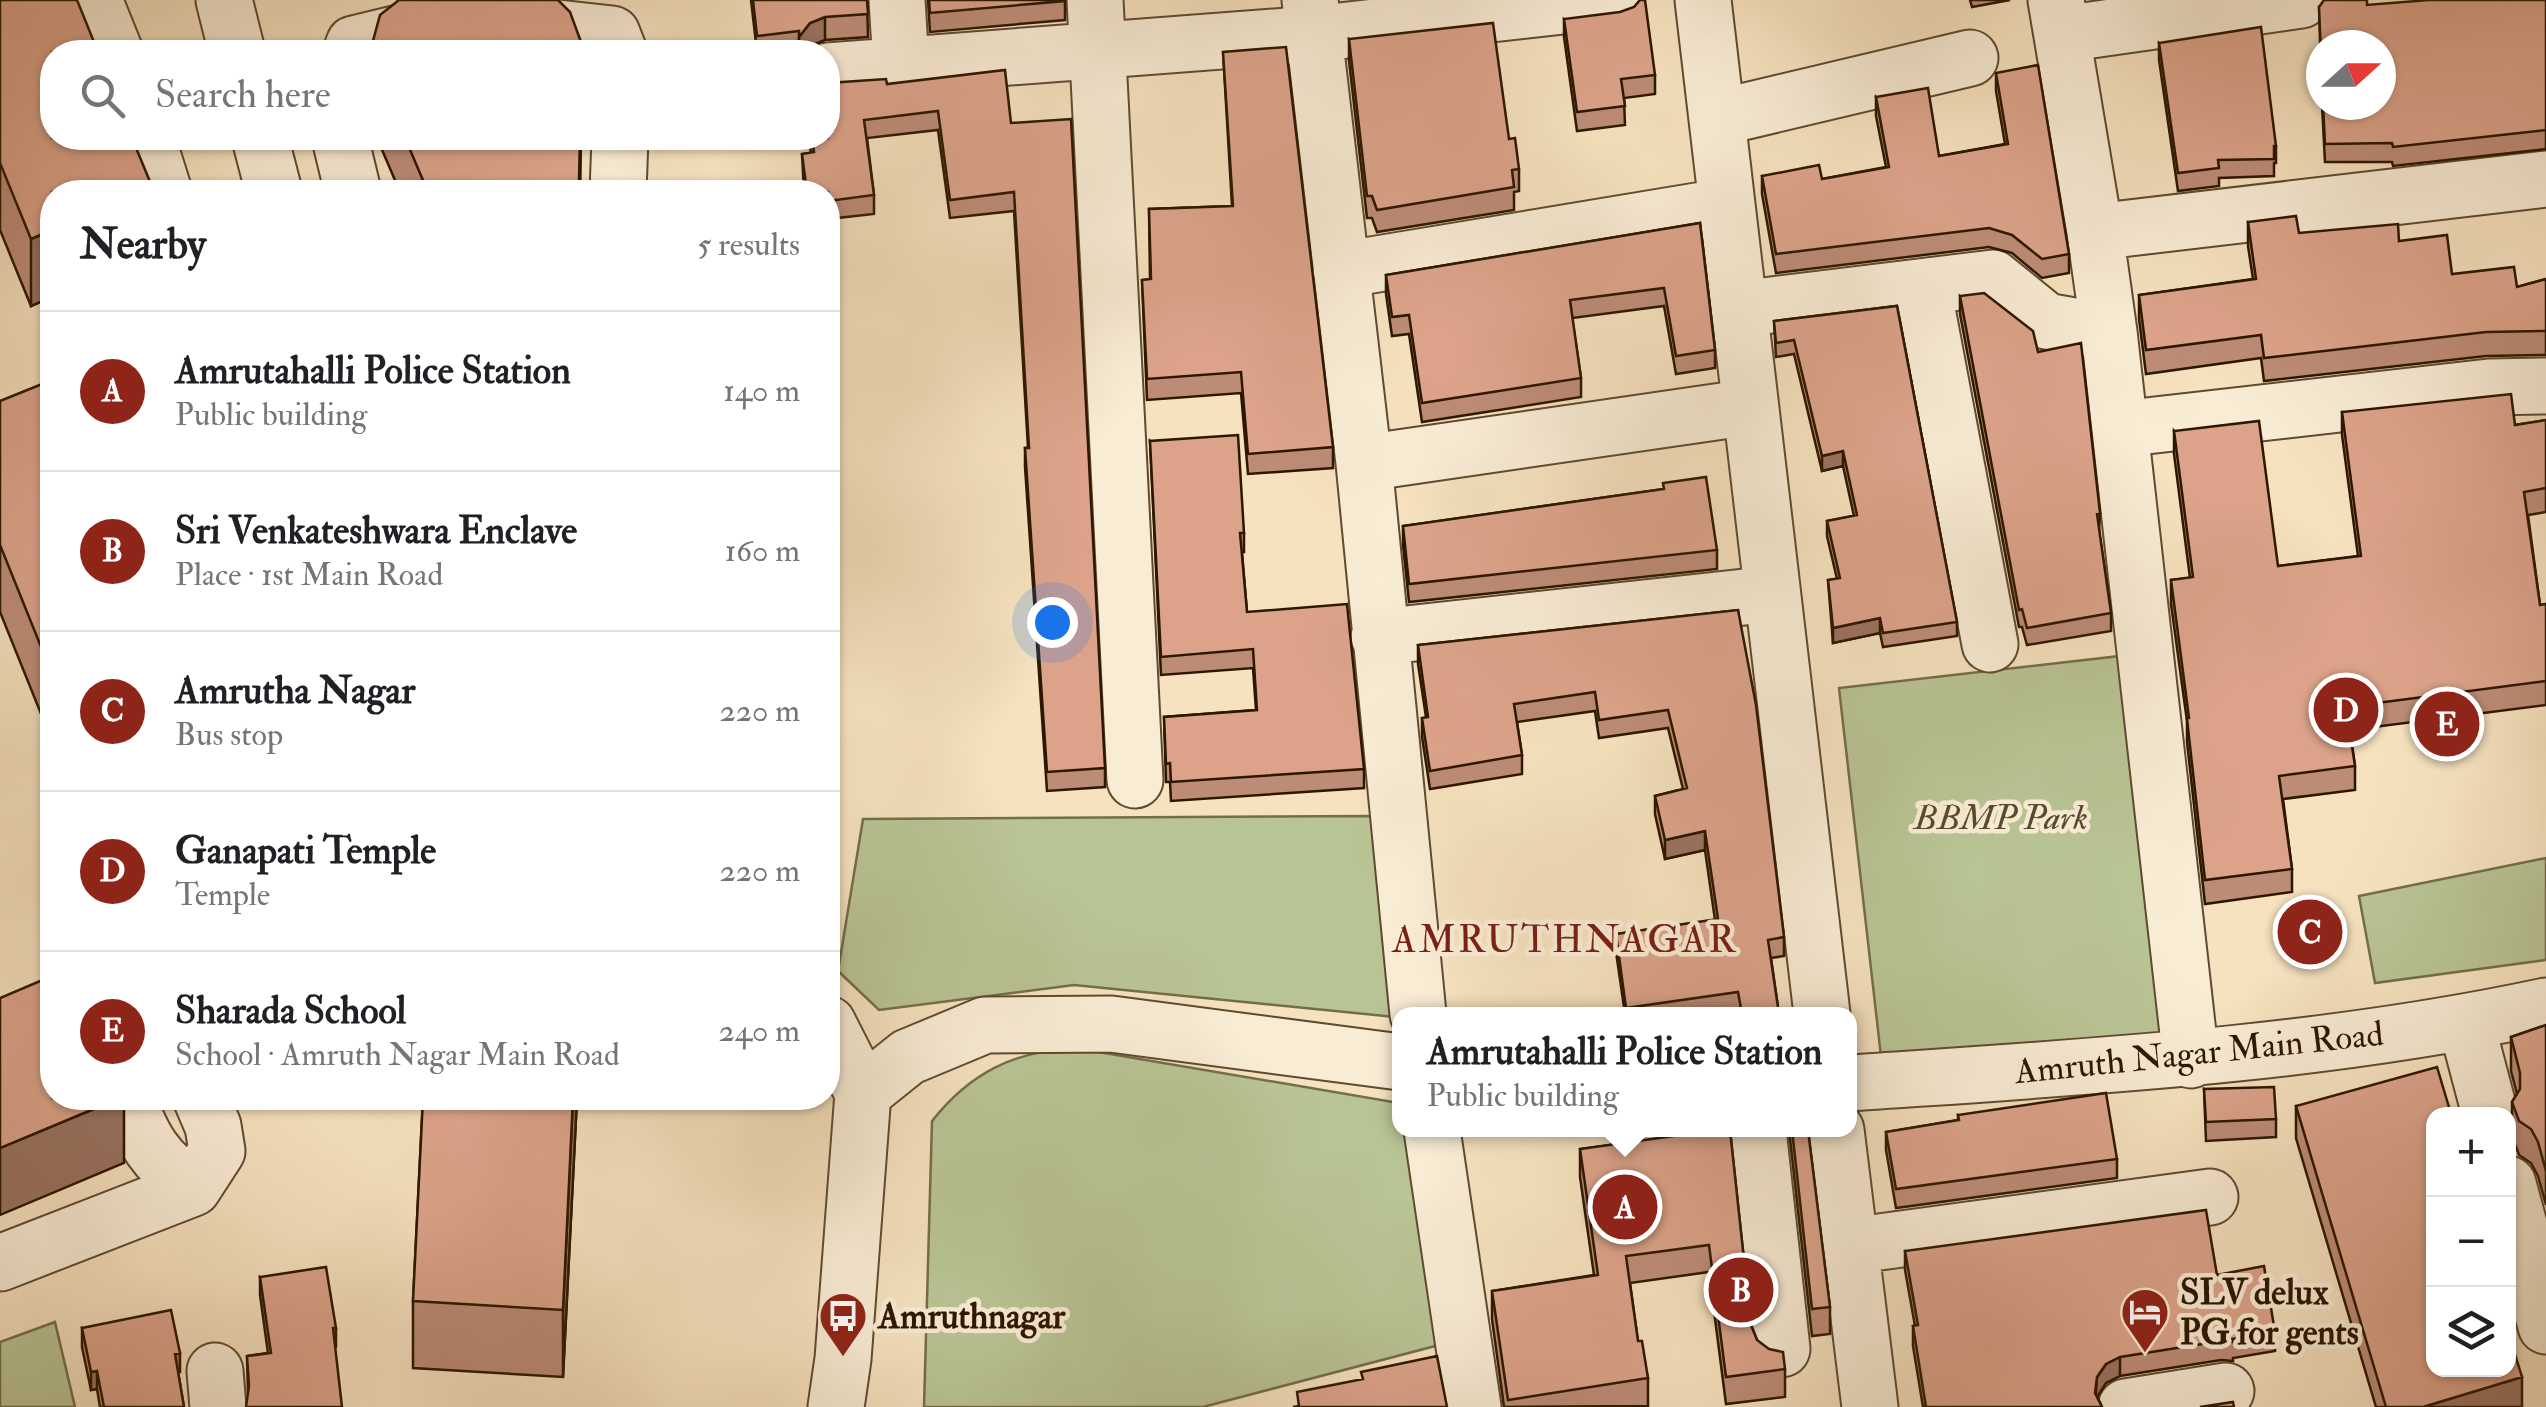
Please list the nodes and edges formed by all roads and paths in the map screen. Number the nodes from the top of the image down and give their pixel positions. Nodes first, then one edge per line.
1 (94, 0) edge
2 (224, 0) edge
3 (898, 0) edge
4 (1703, 0) edge
5 (2302, 0) edge
6 (1587, 2) edge
7 (1312, 17) edge
8 (2059, 17) edge
9 (1096, 26) edge
10 (110, 40) edge
11 (235, 40) edge
12 (370, 40) edge
13 (614, 40) edge
14 (1970, 58) dead end
15 (901, 66) junction
16 (840, 70) edge
17 (1717, 118) junction
18 (151, 150) edge
19 (263, 150) edge
20 (343, 150) edge
21 (620, 150) edge
22 (160, 180) edge
23 (271, 180) edge
24 (350, 180) edge
25 (618, 180) edge
26 (2546, 180) edge
27 (1727, 206) junction
28 (2095, 232) junction
29 (1341, 270) junction
30 (1924, 288) junction
31 (1739, 310) junction
32 (2108, 332) junction
33 (2546, 386) edge
34 (1750, 406) junction
35 (2120, 429) junction
36 (1364, 464) junction
37 (1772, 594) junction
38 (1379, 636) junction
39 (1990, 644) dead end
40 (1135, 780) dead end
41 (2546, 1006) edge
42 (1417, 1007) edge
43 (1821, 1007) edge
44 (2466, 1023) junction
45 (840, 1048) edge
46 (2191, 1060) junction
47 (1392, 1061) edge
48 (1857, 1084) edge
49 (863, 1093) junction
50 (2488, 1107) edge
51 (131, 1110) edge
52 (206, 1110) edge
53 (1433, 1137) edge
54 (1759, 1137) edge
55 (1837, 1137) edge
56 (193, 1188) junction
57 (2210, 1197) dead end
58 (2511, 1197) edge
59 (1850, 1246) junction
60 (0, 1263) edge
61 (2546, 1326) edge
62 (1782, 1349) edge
63 (2226, 1391) dead end
64 (836, 1407) edge
65 (1473, 1407) edge
66 (1870, 1407) edge
67 (2126, 1407) edge

1 - 10 street
2 - 11 street
3 - 15 street
4 - 17 street
5 - 8 street
6 - 7 street
7 - 9 street
7 - 29 street
8 - 28 street
9 - 15 street
9 - 40 street
12 - 13 street
14 - 17 street
15 - 16 street
17 - 27 street
18 - 22 street
19 - 23 street
20 - 24 street
21 - 25 street
26 - 28 street
27 - 29 street
27 - 31 street
28 - 32 street
29 - 36 street
30 - 31 street
30 - 32 street
30 - 39 street
31 - 34 street
32 - 35 street
33 - 35 street
34 - 36 street
34 - 37 street
35 - 46 street
36 - 38 street
37 - 38 street
37 - 43 street
38 - 42 street
41 - 44 street, Amruth Nagar Main Road
44 - 46 street, Amruth Nagar Main Road
44 - 50 street
45 - 49 street
46 - 48 street, Amruth Nagar Main Road
47 - 49 street
49 - 64 street
51 - 56 street
52 - 56 street
53 - 65 street
54 - 62 street
55 - 59 street
56 - 60 street
57 - 59 street
58 - 61 street
59 - 66 street
63 - 67 street

